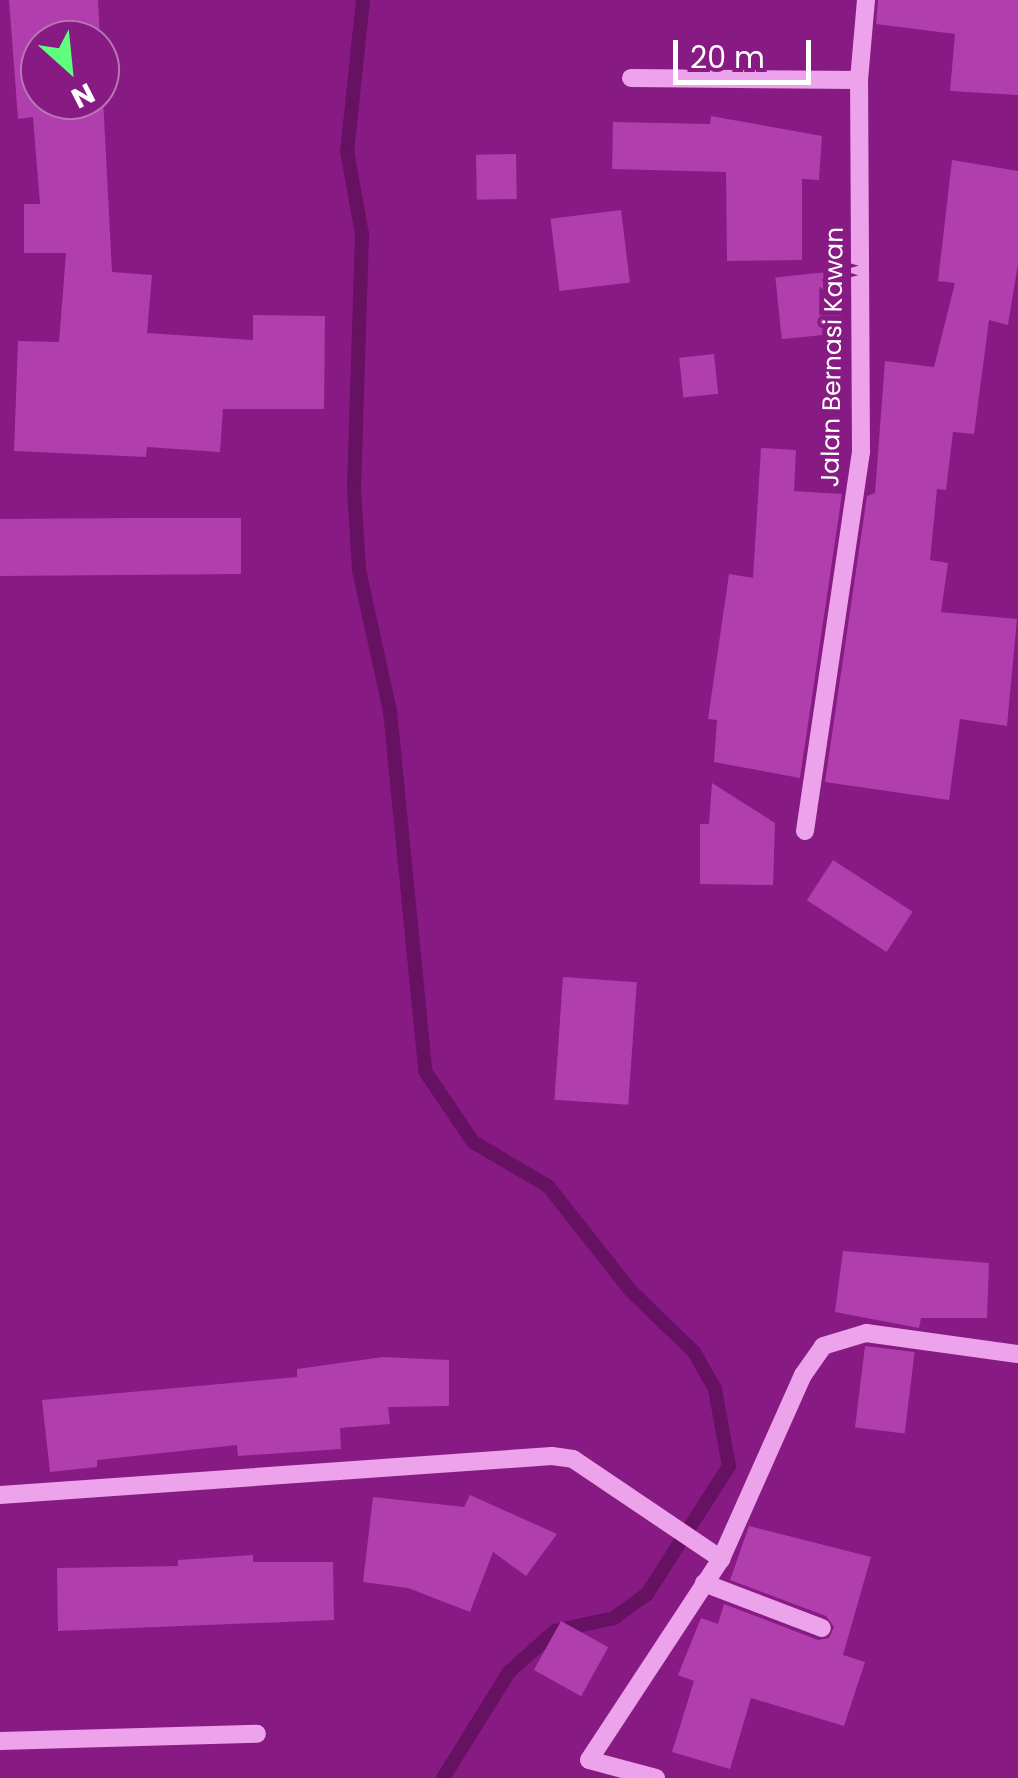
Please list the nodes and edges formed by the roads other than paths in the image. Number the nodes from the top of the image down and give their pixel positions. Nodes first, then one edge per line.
1 (866, 0) edge
2 (632, 78) dead end
3 (859, 80) junction
4 (805, 831) dead end
5 (1018, 1354) edge
6 (0, 1495) edge
7 (720, 1558) junction
8 (704, 1583) junction
9 (822, 1628) dead end
10 (257, 1734) dead end
11 (0, 1740) edge
12 (586, 1769) edge
13 (656, 1778) edge

1 - 3 street, Jalan Bernasi Kawan
2 - 3 street
3 - 4 street, Jalan Bernasi Kawan
5 - 7 street
6 - 7 street
7 - 8 street
8 - 9 street
8 - 12 street
10 - 11 street
12 - 13 street

